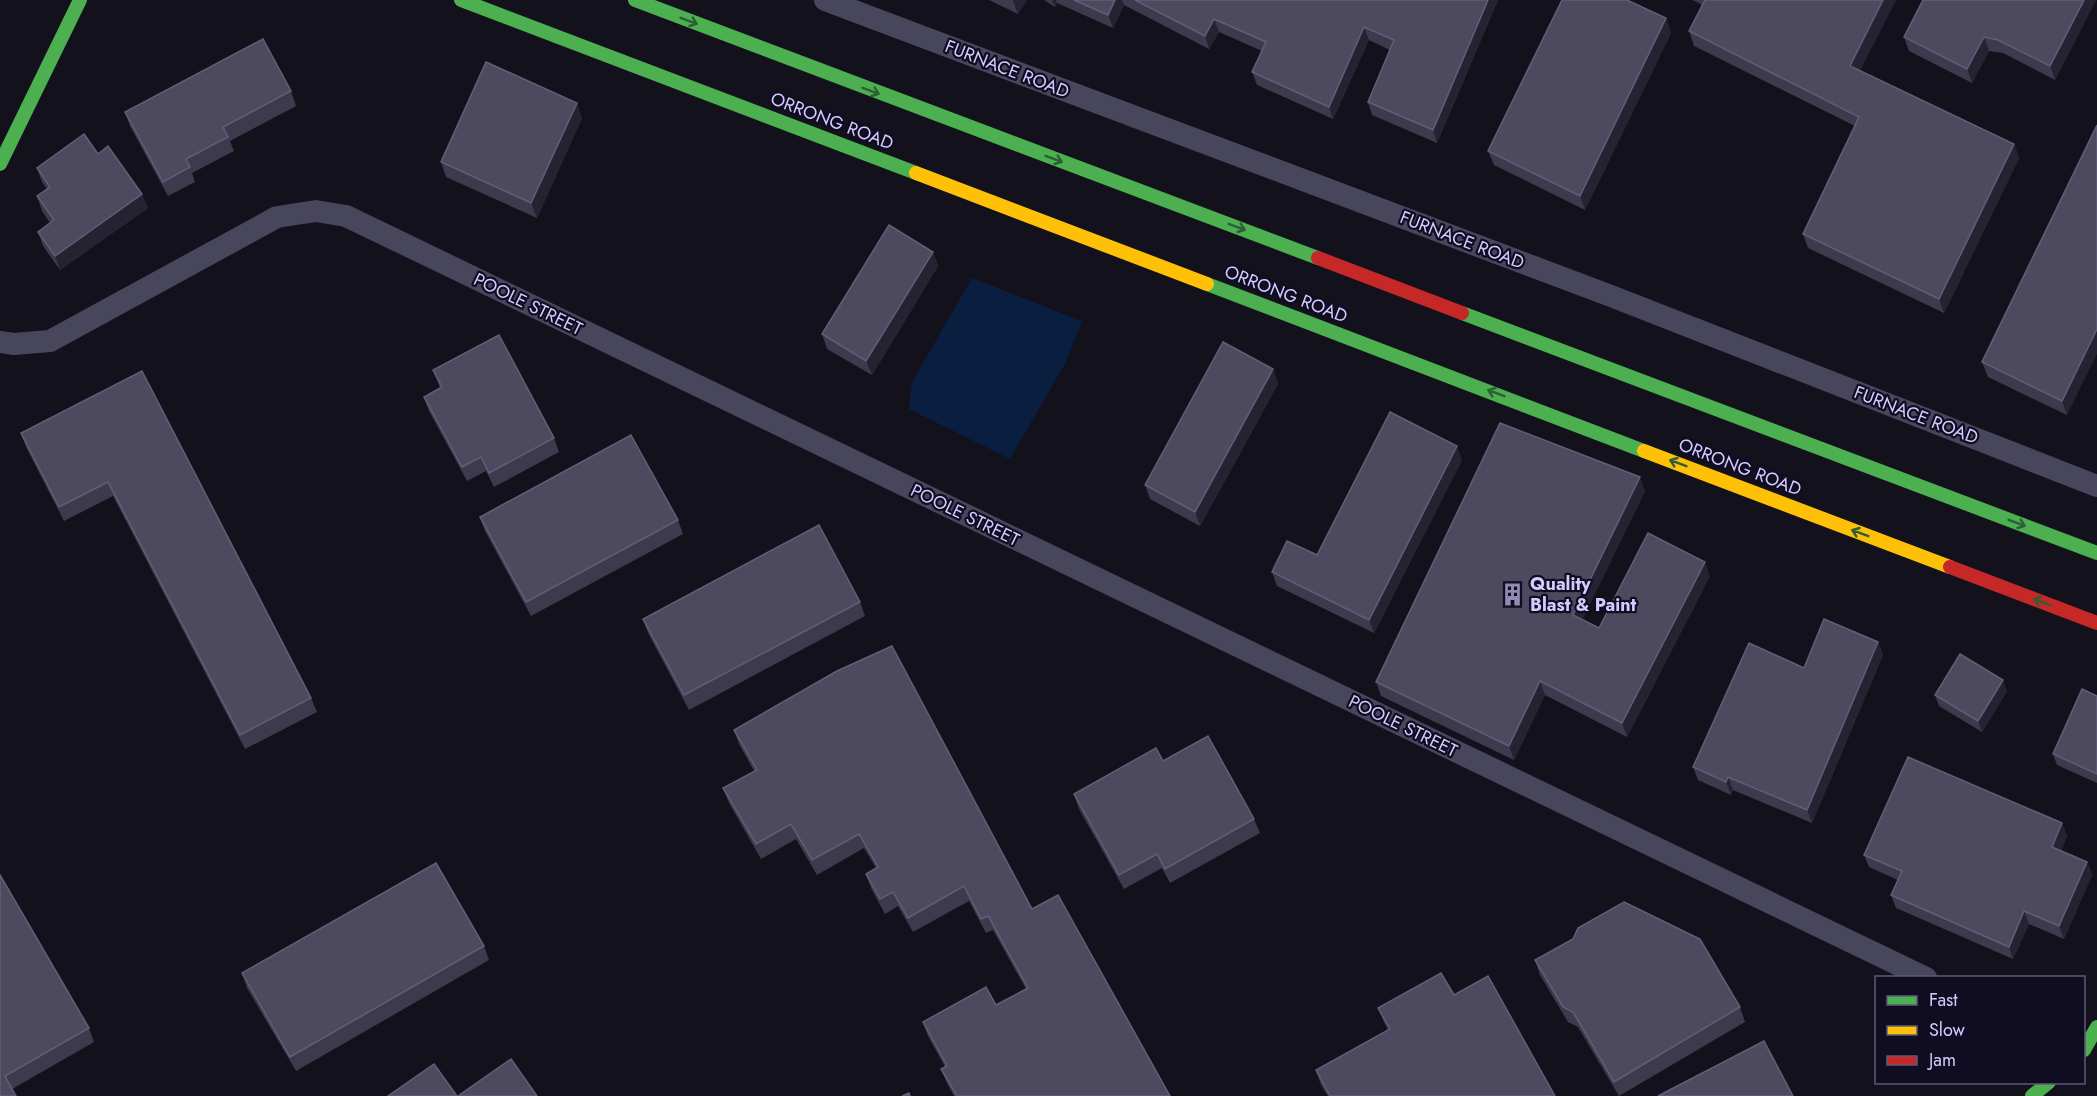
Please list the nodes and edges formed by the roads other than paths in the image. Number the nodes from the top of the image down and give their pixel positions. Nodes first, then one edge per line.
1 (80, 0) edge
2 (461, 0) edge
3 (634, 0) edge
4 (825, 0) edge
5 (0, 164) edge
6 (0, 342) edge
7 (2097, 486) edge
8 (2097, 554) edge
9 (2097, 623) edge
10 (1922, 976) edge
11 (2097, 1027) edge
12 (2085, 1050) edge
13 (2048, 1084) edge
14 (2032, 1096) edge

1 - 5 main road
9 -> 2 main road, ORRONG ROAD
3 -> 8 main road
4 - 7 street, FURNACE ROAD
6 - 10 street, POOLE STREET
11 - 12 main road
13 - 14 main road

